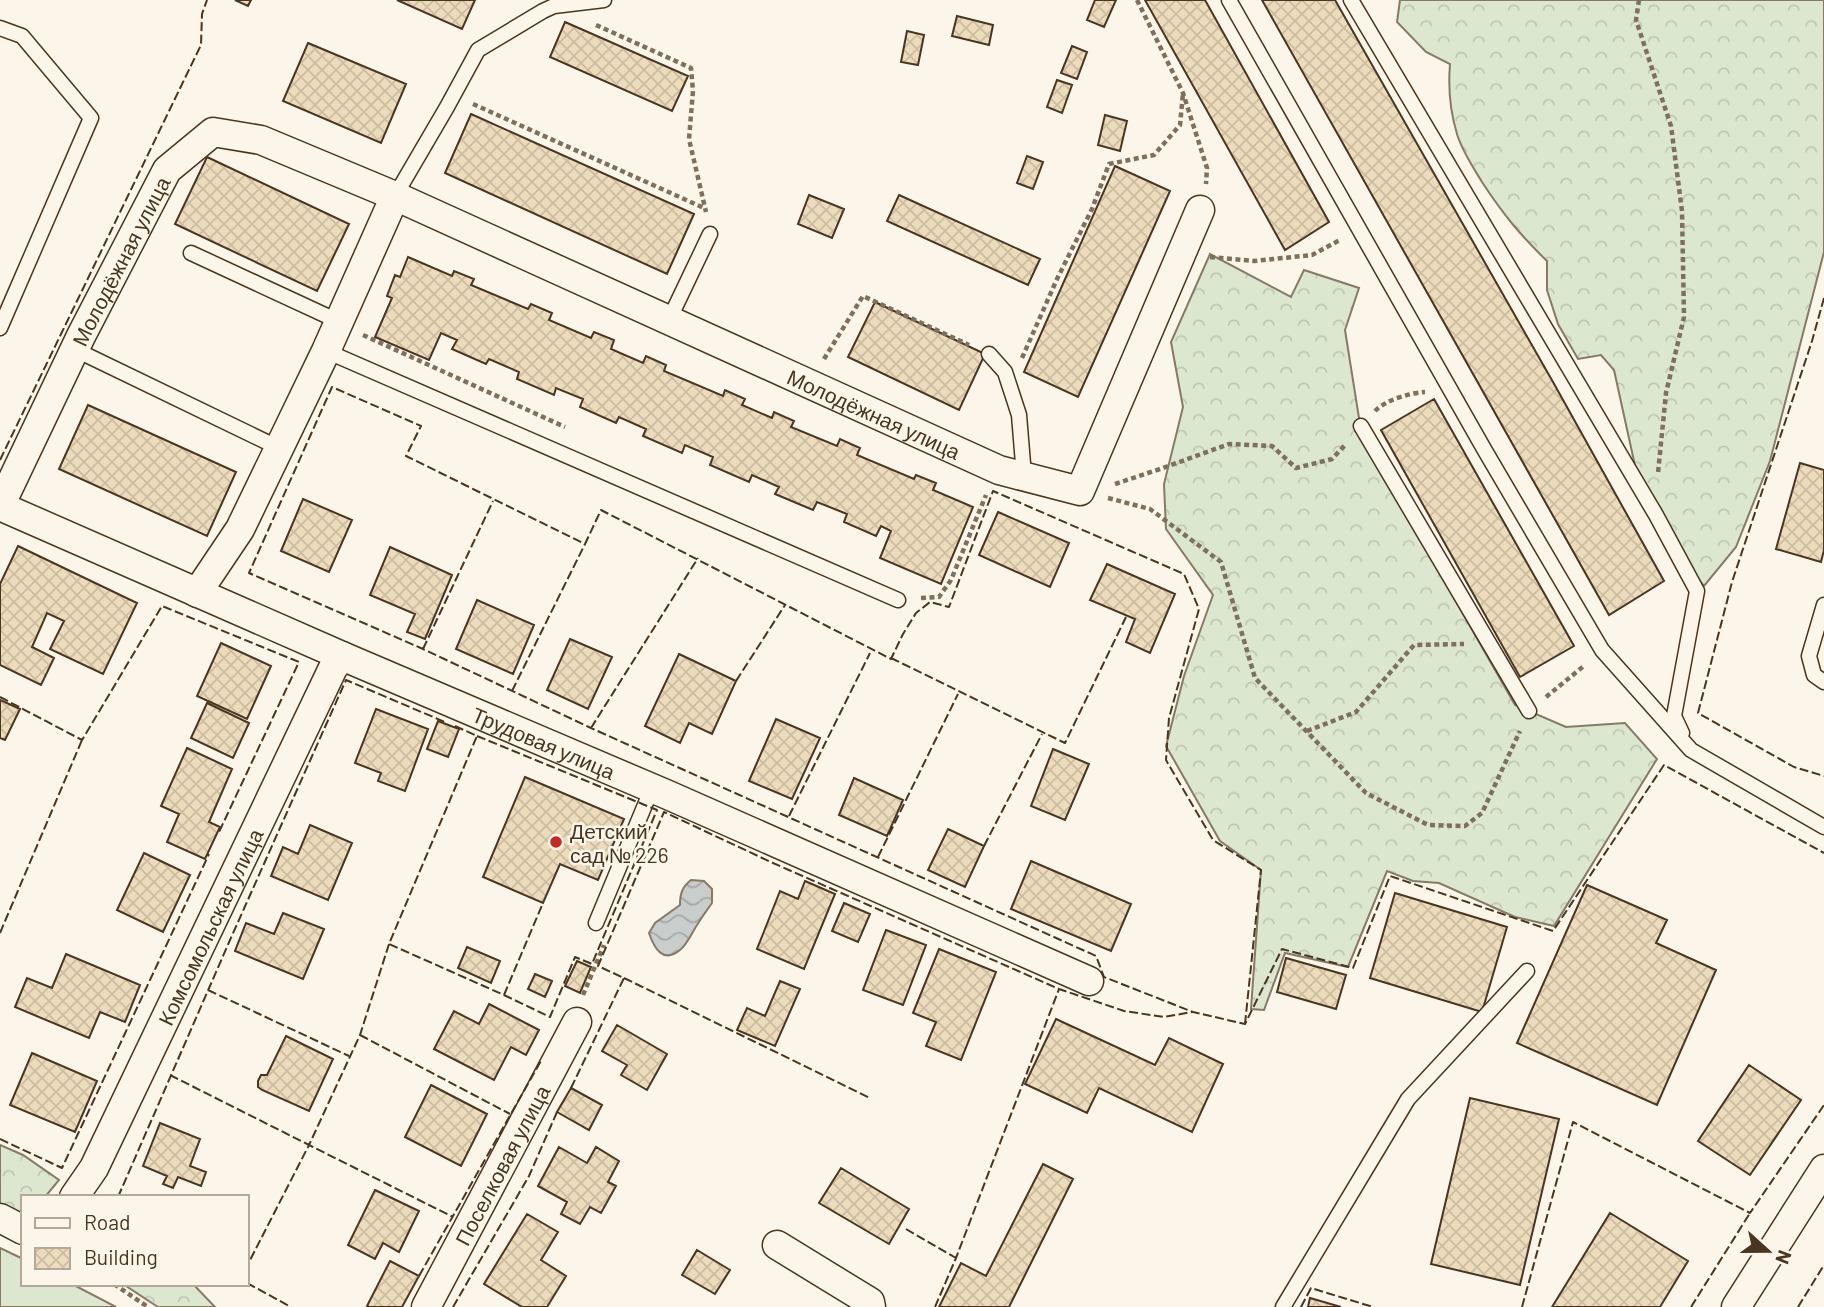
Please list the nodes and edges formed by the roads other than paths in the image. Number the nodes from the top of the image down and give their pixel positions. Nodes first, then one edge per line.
1 (604, 0) edge
2 (1229, 0) edge
3 (1351, 0) edge
4 (0, 28) edge
5 (395, 197) junction
6 (1199, 210) road end
7 (710, 234) road end
8 (191, 253) dead end
9 (669, 320) junction
10 (0, 328) edge
11 (351, 328) junction
12 (74, 349) junction
13 (326, 351) junction
14 (989, 354) road end
15 (1362, 426) road end
16 (279, 448) junction
17 (1012, 473) junction
18 (0, 506) edge
19 (197, 593) junction
20 (898, 600) road end
21 (1824, 605) edge
22 (342, 656) junction
23 (1824, 682) edge
24 (1529, 711) road end
25 (1690, 750) junction
26 (652, 788) junction
27 (1824, 827) edge
28 (597, 923) dead end
29 (1527, 971) dead end
30 (1089, 981) dead end
31 (577, 1022) dead end
32 (1824, 1169) edge
33 (75, 1195) edge
34 (0, 1218) edge
35 (21, 1229) edge
36 (777, 1245) dead end
37 (426, 1307) edge
38 (872, 1307) edge
39 (1283, 1307) edge
40 (1736, 1307) edge

1 - 5 lane
2 - 25 lane
3 - 25 lane
4 - 10 lane
5 - 9 street, Молодёжная улица
5 - 11 street
5 - 12 street, Молодёжная улица
6 - 17 street, Молодёжная улица
7 - 9 lane
8 - 11 lane
9 - 17 street, Молодёжная улица
11 - 13 street
12 - 16 lane
12 - 18 street, Молодёжная улица
13 - 16 street
13 - 20 lane
14 - 17 lane
15 - 24 lane
16 - 19 street
18 - 19 street, Трудовая улица
19 - 22 street, Трудовая улица
21 - 23 lane
22 - 26 street, Трудовая улица
22 - 33 street, Комсомольская улица
25 - 27 lane
26 - 28 lane
26 - 30 street, Трудовая улица
29 - 39 lane
31 - 37 street, Поселковая улица
32 - 40 street
34 - 35 street
36 - 38 street

